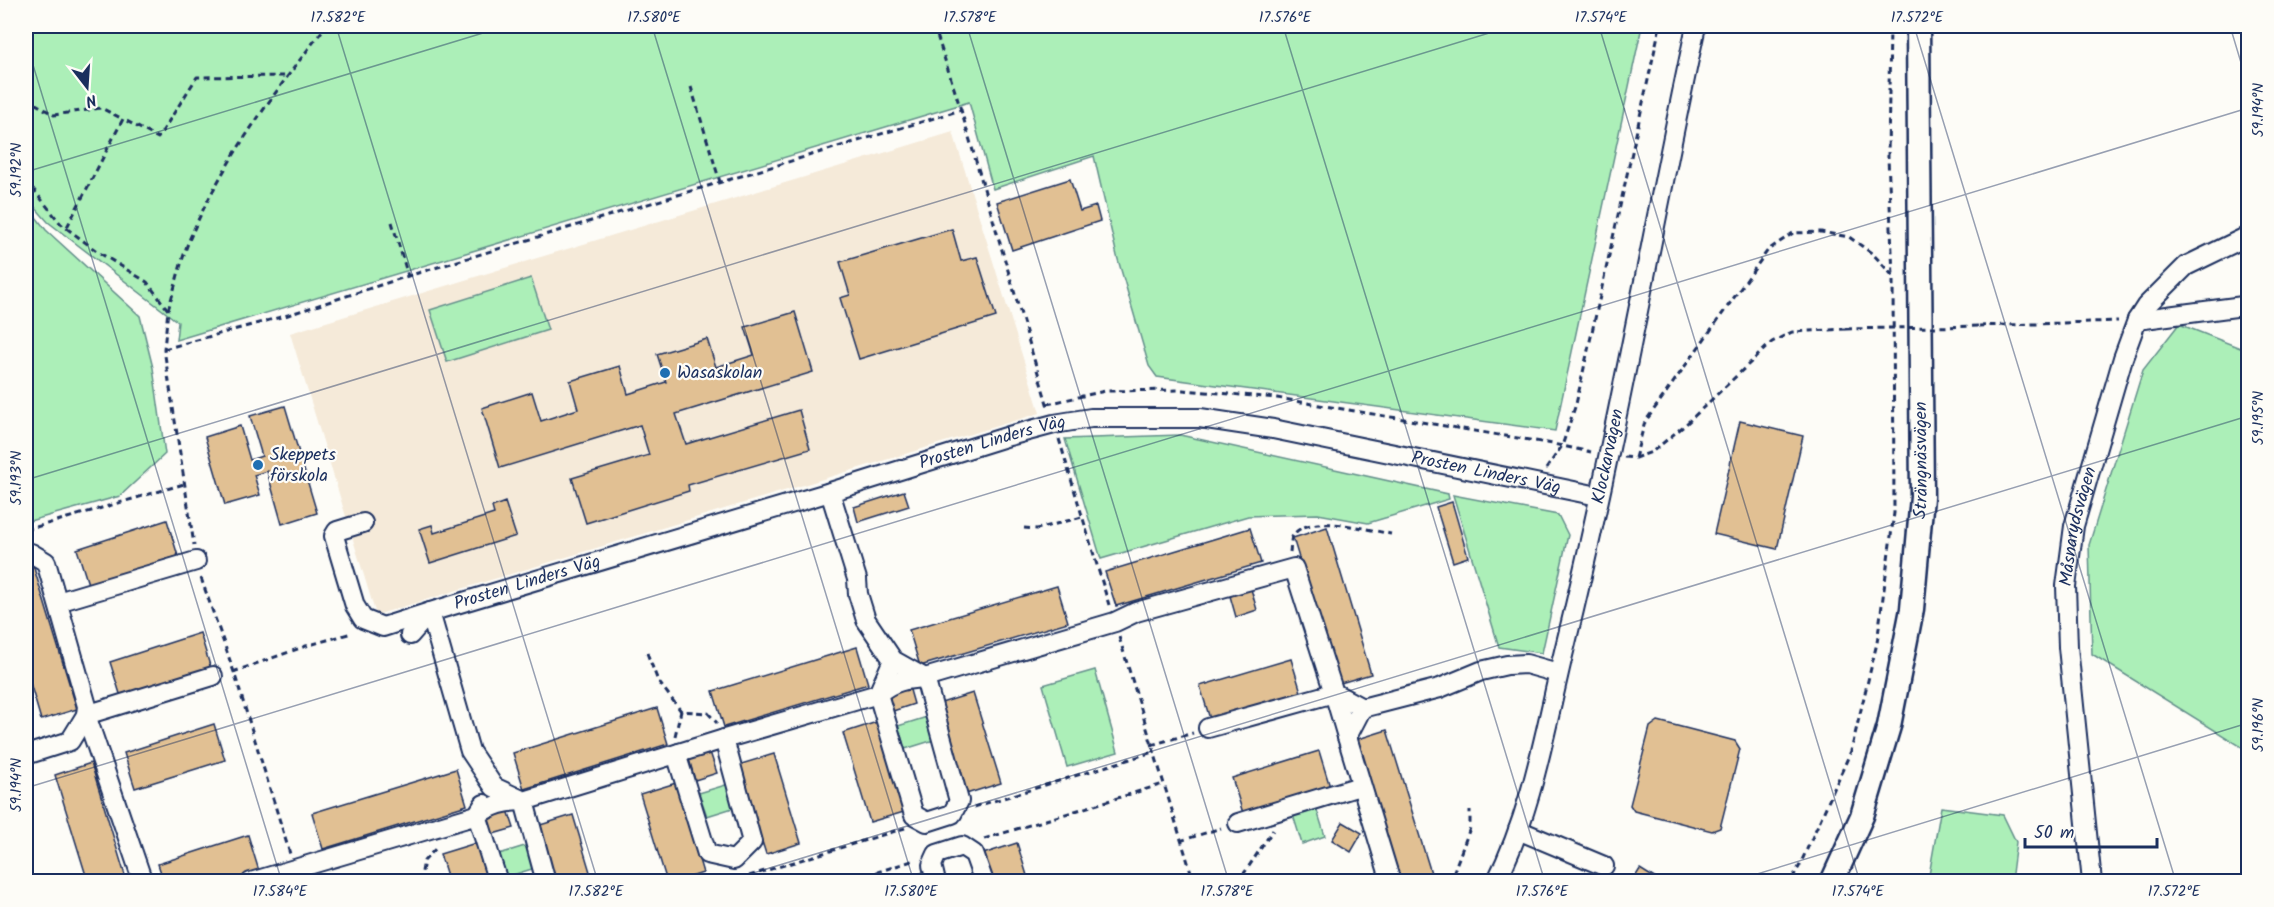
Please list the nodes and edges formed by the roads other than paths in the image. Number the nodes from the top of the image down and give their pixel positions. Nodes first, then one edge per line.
1 (1696, 26) edge
2 (1918, 26) edge
3 (2248, 236) edge
4 (2243, 306) dead end
5 (2137, 320) junction
6 (830, 492) junction
7 (1598, 496) junction
8 (363, 524) dead end
9 (26, 553) edge
10 (196, 561) road end
11 (58, 602) junction
12 (430, 612) junction
13 (410, 635) dead end
14 (893, 660) junction
15 (1558, 673) junction
16 (213, 676) road end
17 (925, 678) junction
18 (1334, 693) junction
19 (878, 694) junction
20 (1362, 708) junction
21 (86, 715) junction
22 (1208, 728) road end
23 (1347, 737) junction
24 (724, 739) junction
25 (70, 741) junction
26 (679, 753) junction
27 (26, 755) edge
28 (100, 757) junction
29 (1360, 786) junction
30 (494, 787) junction
31 (524, 801) junction
32 (469, 817) junction
33 (1238, 823) road end
34 (1518, 830) junction
35 (1604, 866) dead end
36 (142, 882) edge
37 (250, 882) edge
38 (498, 882) edge
39 (546, 882) edge
40 (936, 882) edge
41 (984, 882) edge
42 (1391, 882) edge
43 (1496, 882) edge
44 (1832, 882) edge
45 (2092, 882) edge

1 - 7 street, Klockarvägen
2 - 44 main road, Strängnäsvägen
3 - 5 street, Måsnarydsvägen
4 - 5 street
5 - 45 street, Måsnarydsvägen
6 - 7 street, Prosten Linders Väg
6 - 12 street, Prosten Linders Väg
6 - 14 street
7 - 15 street, Klockarvägen
8 - 12 street
9 - 11 street
10 - 11 street
11 - 21 street
12 - 13 street, Prosten Linders Väg
12 - 30 street
14 - 17 street
14 - 19 street
15 - 20 street
15 - 34 street, Klockarvägen
16 - 21 street
17 - 18 street
17 - 19 street
17 - 19 street
18 - 20 street
18 - 22 street
18 - 23 street
19 - 24 street
20 - 23 street
21 - 25 street
21 - 28 street
23 - 29 street
24 - 26 street
24 - 26 street
25 - 27 street
25 - 28 street
26 - 31 street
28 - 36 street
29 - 33 street
29 - 42 street
30 - 31 street
30 - 32 street
31 - 32 street
31 - 39 street
32 - 37 street
32 - 38 street
34 - 35 street
34 - 43 street, Klockarvägen
40 - 41 street

